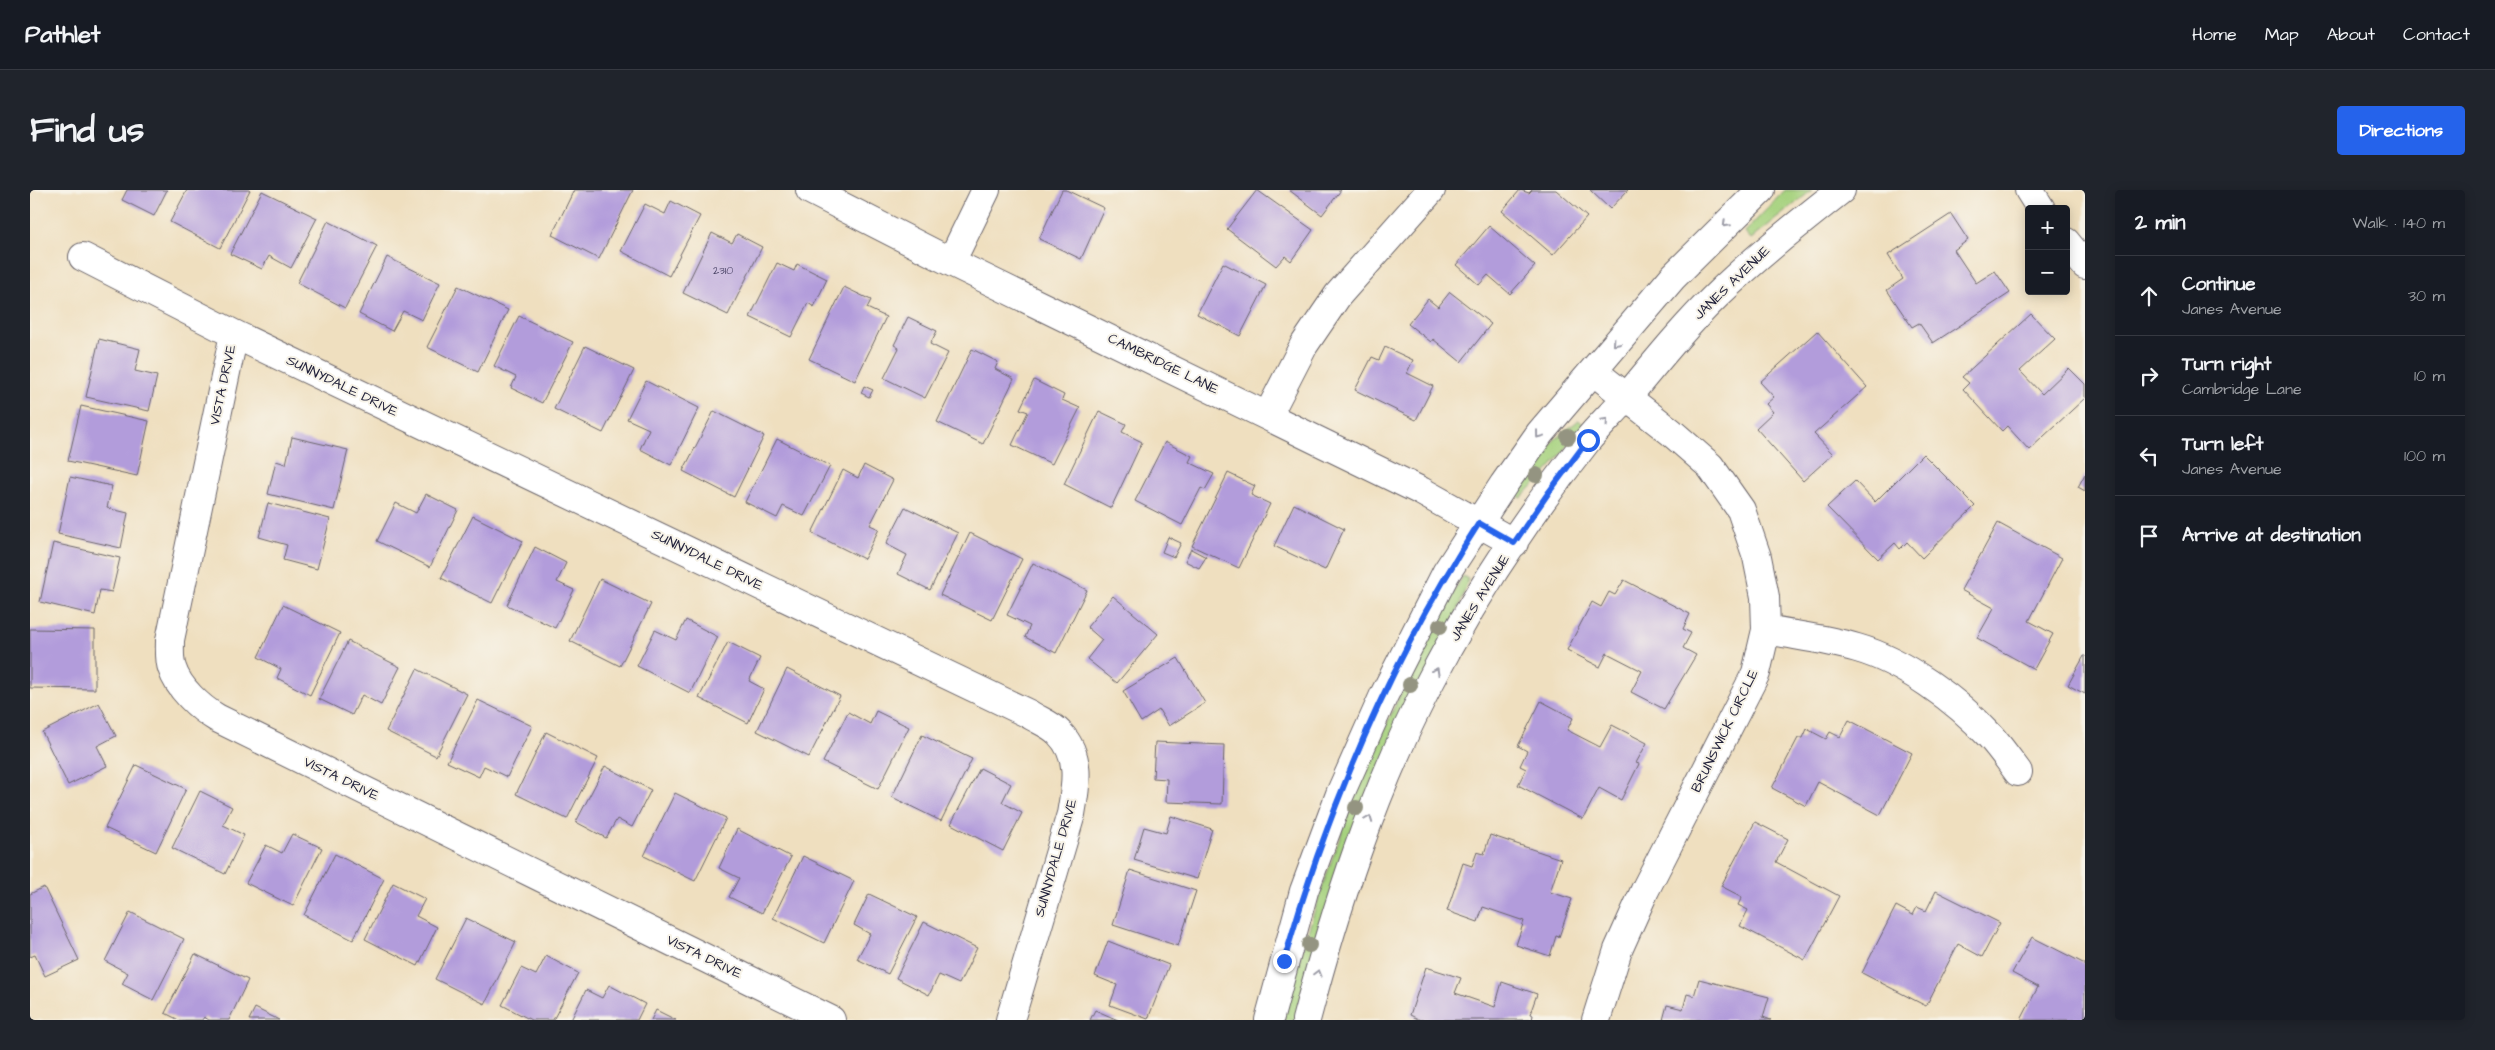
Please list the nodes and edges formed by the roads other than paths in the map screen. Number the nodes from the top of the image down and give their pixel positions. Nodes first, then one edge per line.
1 (810, 190) edge
2 (986, 190) edge
3 (1431, 190) edge
4 (1762, 190) edge
5 (1841, 190) edge
6 (2029, 190) edge
7 (2039, 205) edge
8 (2070, 247) edge
9 (83, 257) dead end
10 (951, 262) junction
11 (2085, 265) edge
12 (234, 334) junction
13 (1593, 371) junction
14 (1626, 397) junction
15 (1268, 415) junction
16 (1479, 523) junction
17 (1514, 543) junction
18 (1766, 630) junction
19 (2018, 772) dead end
20 (831, 1020) edge
21 (1010, 1020) edge
22 (1269, 1020) edge
23 (1306, 1020) edge
24 (1596, 1020) edge

1 - 10 street, CAMBRIDGE LANE
2 - 10 street
3 - 15 street
4 -> 13 street
5 - 14 street, JANES AVENUE
6 - 7 street
8 - 11 street
9 - 12 street, SUNNYDALE DRIVE
10 - 15 street, CAMBRIDGE LANE
12 - 20 street, VISTA DRIVE
12 - 21 street, SUNNYDALE DRIVE
13 - 14 street, BRUNSWICK CIRCLE
13 -> 16 street
17 -> 14 street, JANES AVENUE
14 - 18 street, BRUNSWICK CIRCLE
15 - 16 street, CAMBRIDGE LANE
16 - 17 street, CAMBRIDGE LANE
16 - 22 street
23 -> 17 street, JANES AVENUE
18 - 19 street
18 - 24 street, BRUNSWICK CIRCLE

